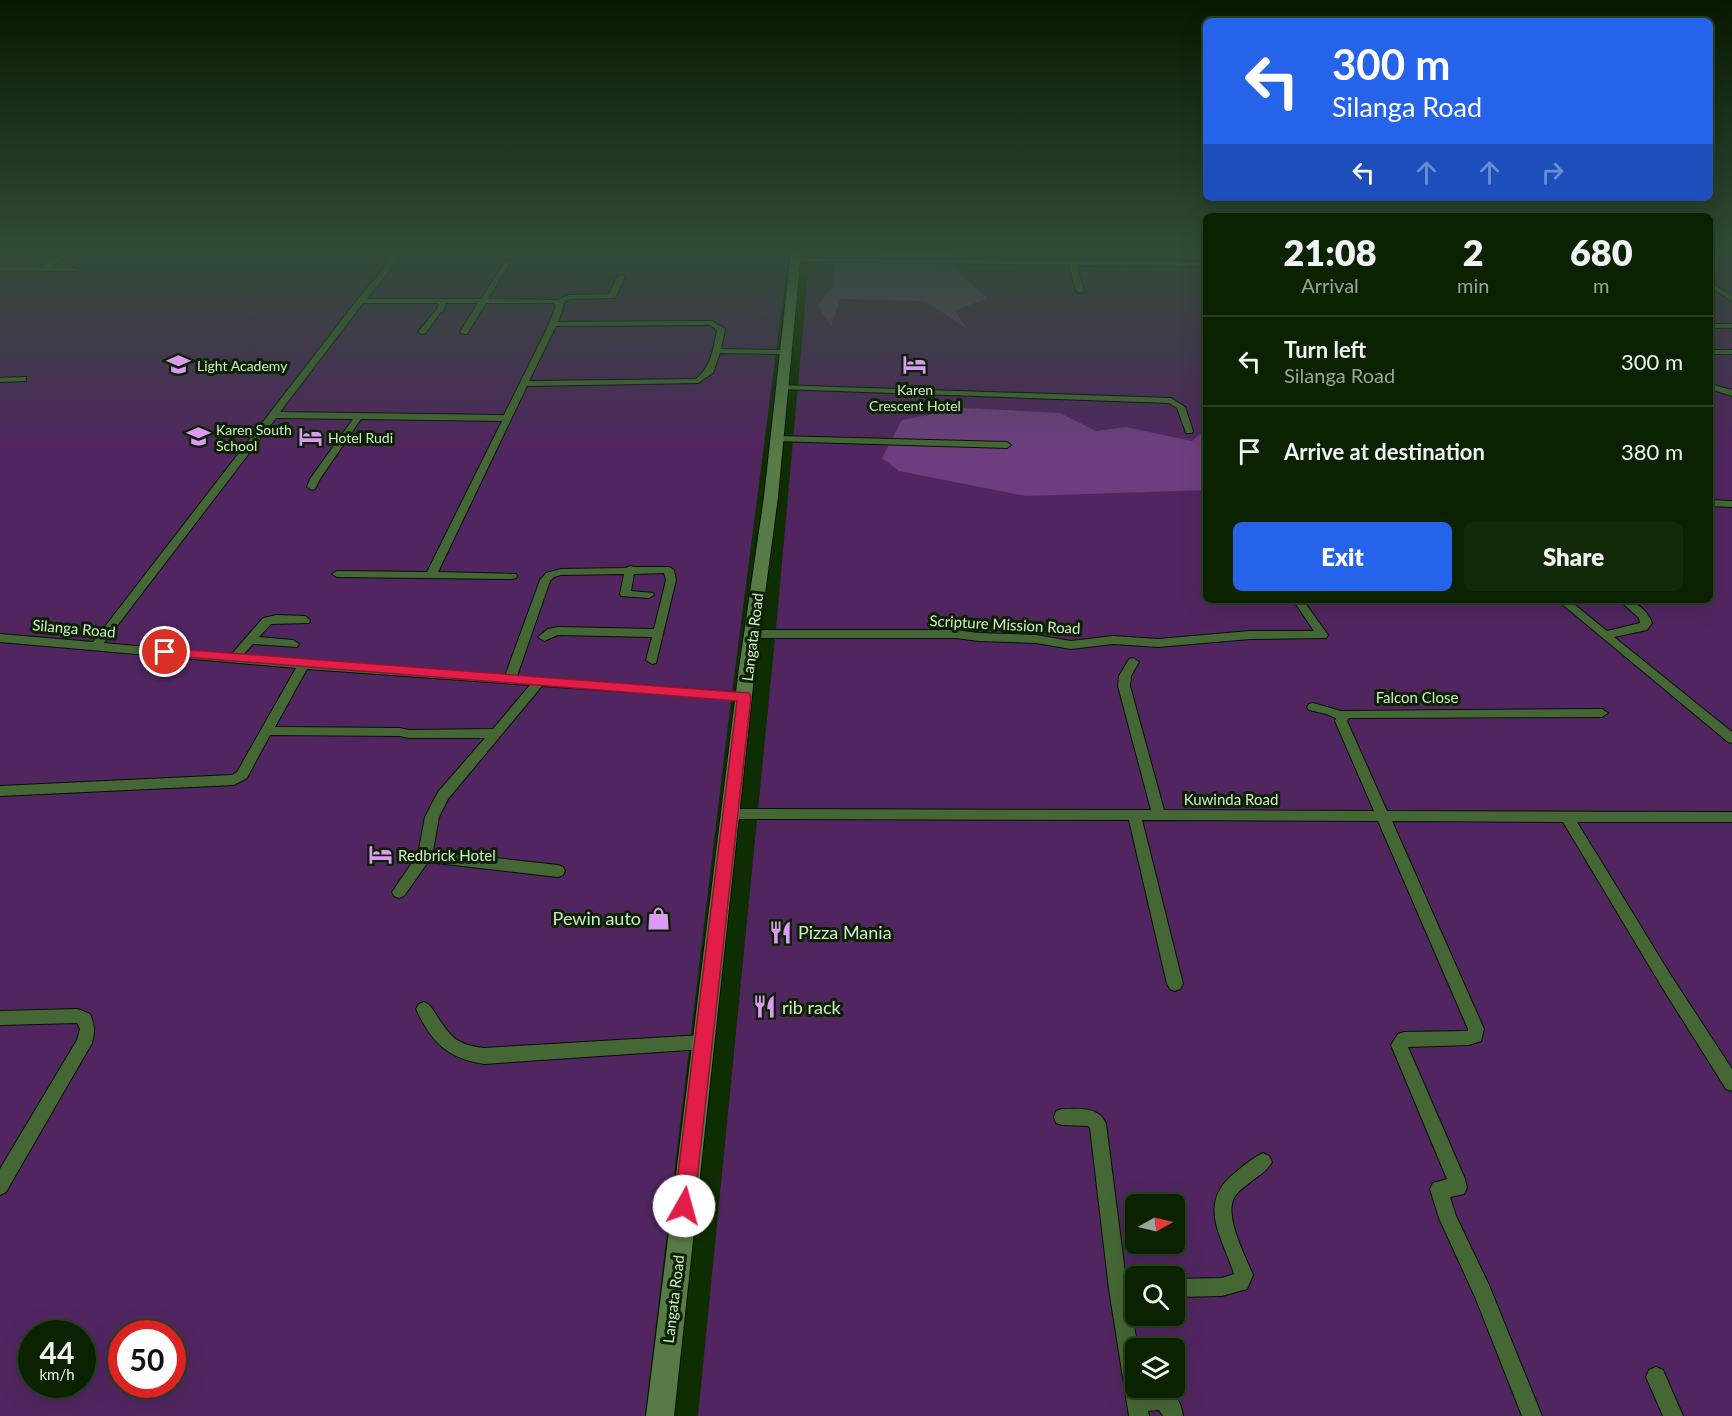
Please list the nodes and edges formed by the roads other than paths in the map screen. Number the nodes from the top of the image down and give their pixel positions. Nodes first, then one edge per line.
1 (348, 318) edge
2 (432, 318) edge
3 (473, 318) edge
4 (554, 318) edge
5 (789, 318) edge
6 (553, 324) junction
7 (1713, 326) edge
8 (1732, 326) edge
9 (422, 332) dead end
10 (464, 332) dead end
11 (717, 351) junction
12 (785, 352) junction
13 (1713, 352) edge
14 (1732, 352) edge
15 (23, 379) dead end
16 (0, 380) edge
17 (524, 384) junction
18 (781, 387) junction
19 (1713, 387) edge
20 (1732, 393) edge
21 (273, 415) junction
22 (358, 417) junction
23 (506, 418) junction
24 (1189, 431) dead end
25 (777, 439) junction
26 (1008, 445) dead end
27 (312, 487) dead end
28 (1713, 503) edge
29 (1732, 504) edge
30 (630, 570) junction
31 (432, 573) junction
32 (337, 574) dead end
33 (512, 576) dead end
34 (649, 595) dead end
35 (1300, 603) edge
36 (1566, 603) edge
37 (1628, 603) edge
38 (305, 620) dead end
39 (659, 633) junction
40 (752, 634) junction
41 (1604, 635) junction
42 (544, 637) dead end
43 (0, 638) edge
44 (250, 640) junction
45 (293, 644) dead end
46 (96, 646) junction
47 (234, 658) junction
48 (652, 660) dead end
49 (1133, 662) dead end
50 (304, 664) junction
51 (510, 679) junction
52 (539, 681) junction
53 (744, 697) junction
54 (1313, 707) dead end
55 (1602, 713) dead end
56 (1342, 716) junction
57 (267, 731) junction
58 (496, 734) junction
59 (1732, 739) edge
60 (0, 791) edge
61 (731, 814) junction
62 (1159, 816) junction
63 (1383, 816) junction
64 (1135, 817) junction
65 (1732, 817) edge
66 (1568, 818) junction
67 (425, 856) junction
68 (558, 871) dead end
69 (399, 892) dead end
70 (1175, 984) dead end
71 (424, 1009) dead end
72 (0, 1018) edge
73 (703, 1042) junction
74 (1732, 1083) edge
75 (1062, 1117) dead end
76 (1263, 1162) dead end
77 (0, 1186) edge
78 (1125, 1278) edge
79 (1185, 1288) edge
80 (1130, 1326) edge
81 (1656, 1377) dead end
82 (1138, 1409) edge
83 (660, 1416) edge
84 (1173, 1416) edge
85 (1532, 1416) edge
86 (1673, 1416) edge

1 - 21 street
2 - 9 street
3 - 10 street
4 - 6 street
5 - 12 main road, Langata Road
6 - 11 street
6 - 17 street
7 - 8 street
11 - 12 street
11 - 17 street
12 - 18 main road, Langata Road
13 - 14 street
15 - 16 street
17 - 23 street
18 - 24 street
18 - 25 main road, Langata Road
19 - 20 street
21 - 22 street
21 - 46 street
22 - 23 street
22 - 27 street
23 - 31 street
25 - 26 street
25 - 40 main road, Langata Road
28 - 29 street
30 - 34 street
30 - 39 street
30 - 51 street
31 - 32 street
31 - 33 street
35 - 40 street, Scripture Mission Road
36 - 41 street
37 - 41 street
38 - 44 street
39 - 42 street
39 - 48 street
40 - 53 main road, Langata Road
41 - 59 street
43 - 46 street, Silanga Road
44 - 45 street
44 - 47 street
46 - 47 street, Silanga Road
47 - 50 street, Silanga Road
49 - 62 street
50 - 51 street, Silanga Road
50 - 57 street
51 - 52 street, Silanga Road
52 - 53 street, Silanga Road
52 - 58 street
53 - 61 main road, Langata Road
54 - 56 street
55 - 56 street, Falcon Close
56 - 63 street
57 - 58 street
57 - 60 street
58 - 67 street
61 - 64 street, Kuwinda Road
61 - 73 main road, Langata Road
62 - 63 street, Kuwinda Road
62 - 64 street, Kuwinda Road
63 - 66 street, Kuwinda Road
63 - 85 street
64 - 70 street
65 - 66 street, Kuwinda Road
66 - 74 street
67 - 68 street
67 - 69 street
71 - 73 street
72 - 77 street
73 - 83 main road, Langata Road
75 - 78 street
76 - 79 street
80 - 82 street
81 - 86 street
82 - 84 street

